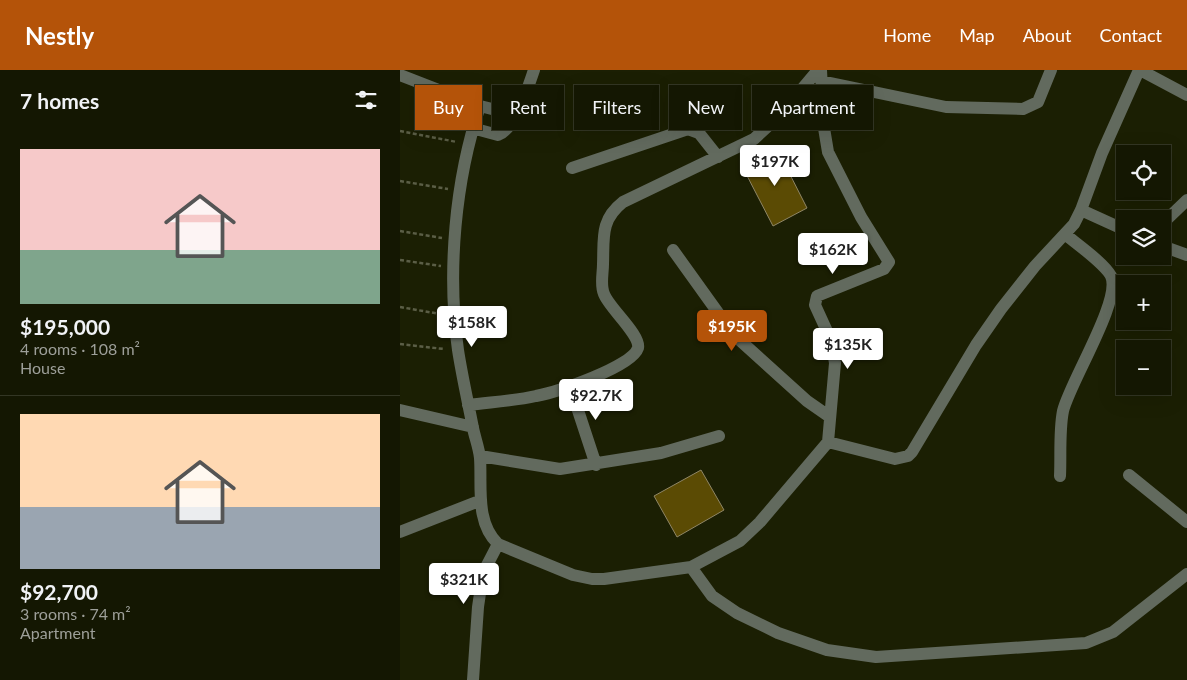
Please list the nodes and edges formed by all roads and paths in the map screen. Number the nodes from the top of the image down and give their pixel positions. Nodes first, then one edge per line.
1 (534, 70) edge
2 (1051, 70) edge
3 (1140, 70) edge
4 (820, 74) edge
5 (400, 75) edge
6 (426, 85) edge
7 (528, 85) edge
8 (1187, 95) edge
9 (472, 130) edge
10 (482, 130) edge
11 (504, 130) edge
12 (400, 132) edge
13 (469, 144) junction
14 (718, 157) junction
15 (572, 168) dead end
16 (400, 181) edge
17 (459, 192) junction
18 (1187, 200) edge
19 (1081, 210) junction
20 (1171, 215) edge
21 (1116, 226) edge
22 (400, 231) edge
23 (1066, 235) junction
24 (456, 240) junction
25 (1171, 249) edge
26 (673, 250) dead end
27 (1187, 255) edge
28 (400, 260) edge
29 (455, 268) junction
30 (400, 307) edge
31 (455, 316) junction
32 (400, 344) edge
33 (458, 350) junction
34 (570, 386) junction
35 (468, 405) junction
36 (400, 410) edge
37 (830, 417) junction
38 (473, 427) junction
39 (719, 436) dead end
40 (828, 442) junction
41 (480, 456) junction
42 (596, 465) junction
43 (1129, 474) dead end
44 (1060, 476) dead end
45 (479, 501) junction
46 (1187, 522) edge
47 (400, 532) edge
48 (498, 544) junction
49 (691, 567) junction
50 (1187, 574) edge
51 (473, 680) edge

1 - 7 street
2 - 4 street
3 - 8 street
3 - 19 street
4 - 14 street
4 - 37 street
5 - 6 street
9 - 13 street
10 - 11 street
12 - 13 path
13 - 17 street
14 - 15 street
14 - 34 street
16 - 17 path
17 - 24 street
18 - 20 street
19 - 21 street
19 - 23 street
22 - 24 path
23 - 40 street
23 - 44 street
24 - 29 street
25 - 27 street
26 - 37 street
28 - 29 path
29 - 31 street
30 - 31 path
31 - 33 street
32 - 33 path
33 - 35 street
34 - 35 street
34 - 42 street
35 - 38 street
36 - 38 street
37 - 40 street
38 - 41 street
39 - 42 street
40 - 49 street
41 - 42 street
41 - 45 street
43 - 46 street
45 - 47 street
45 - 48 street
48 - 49 street
48 - 51 street
49 - 50 street

